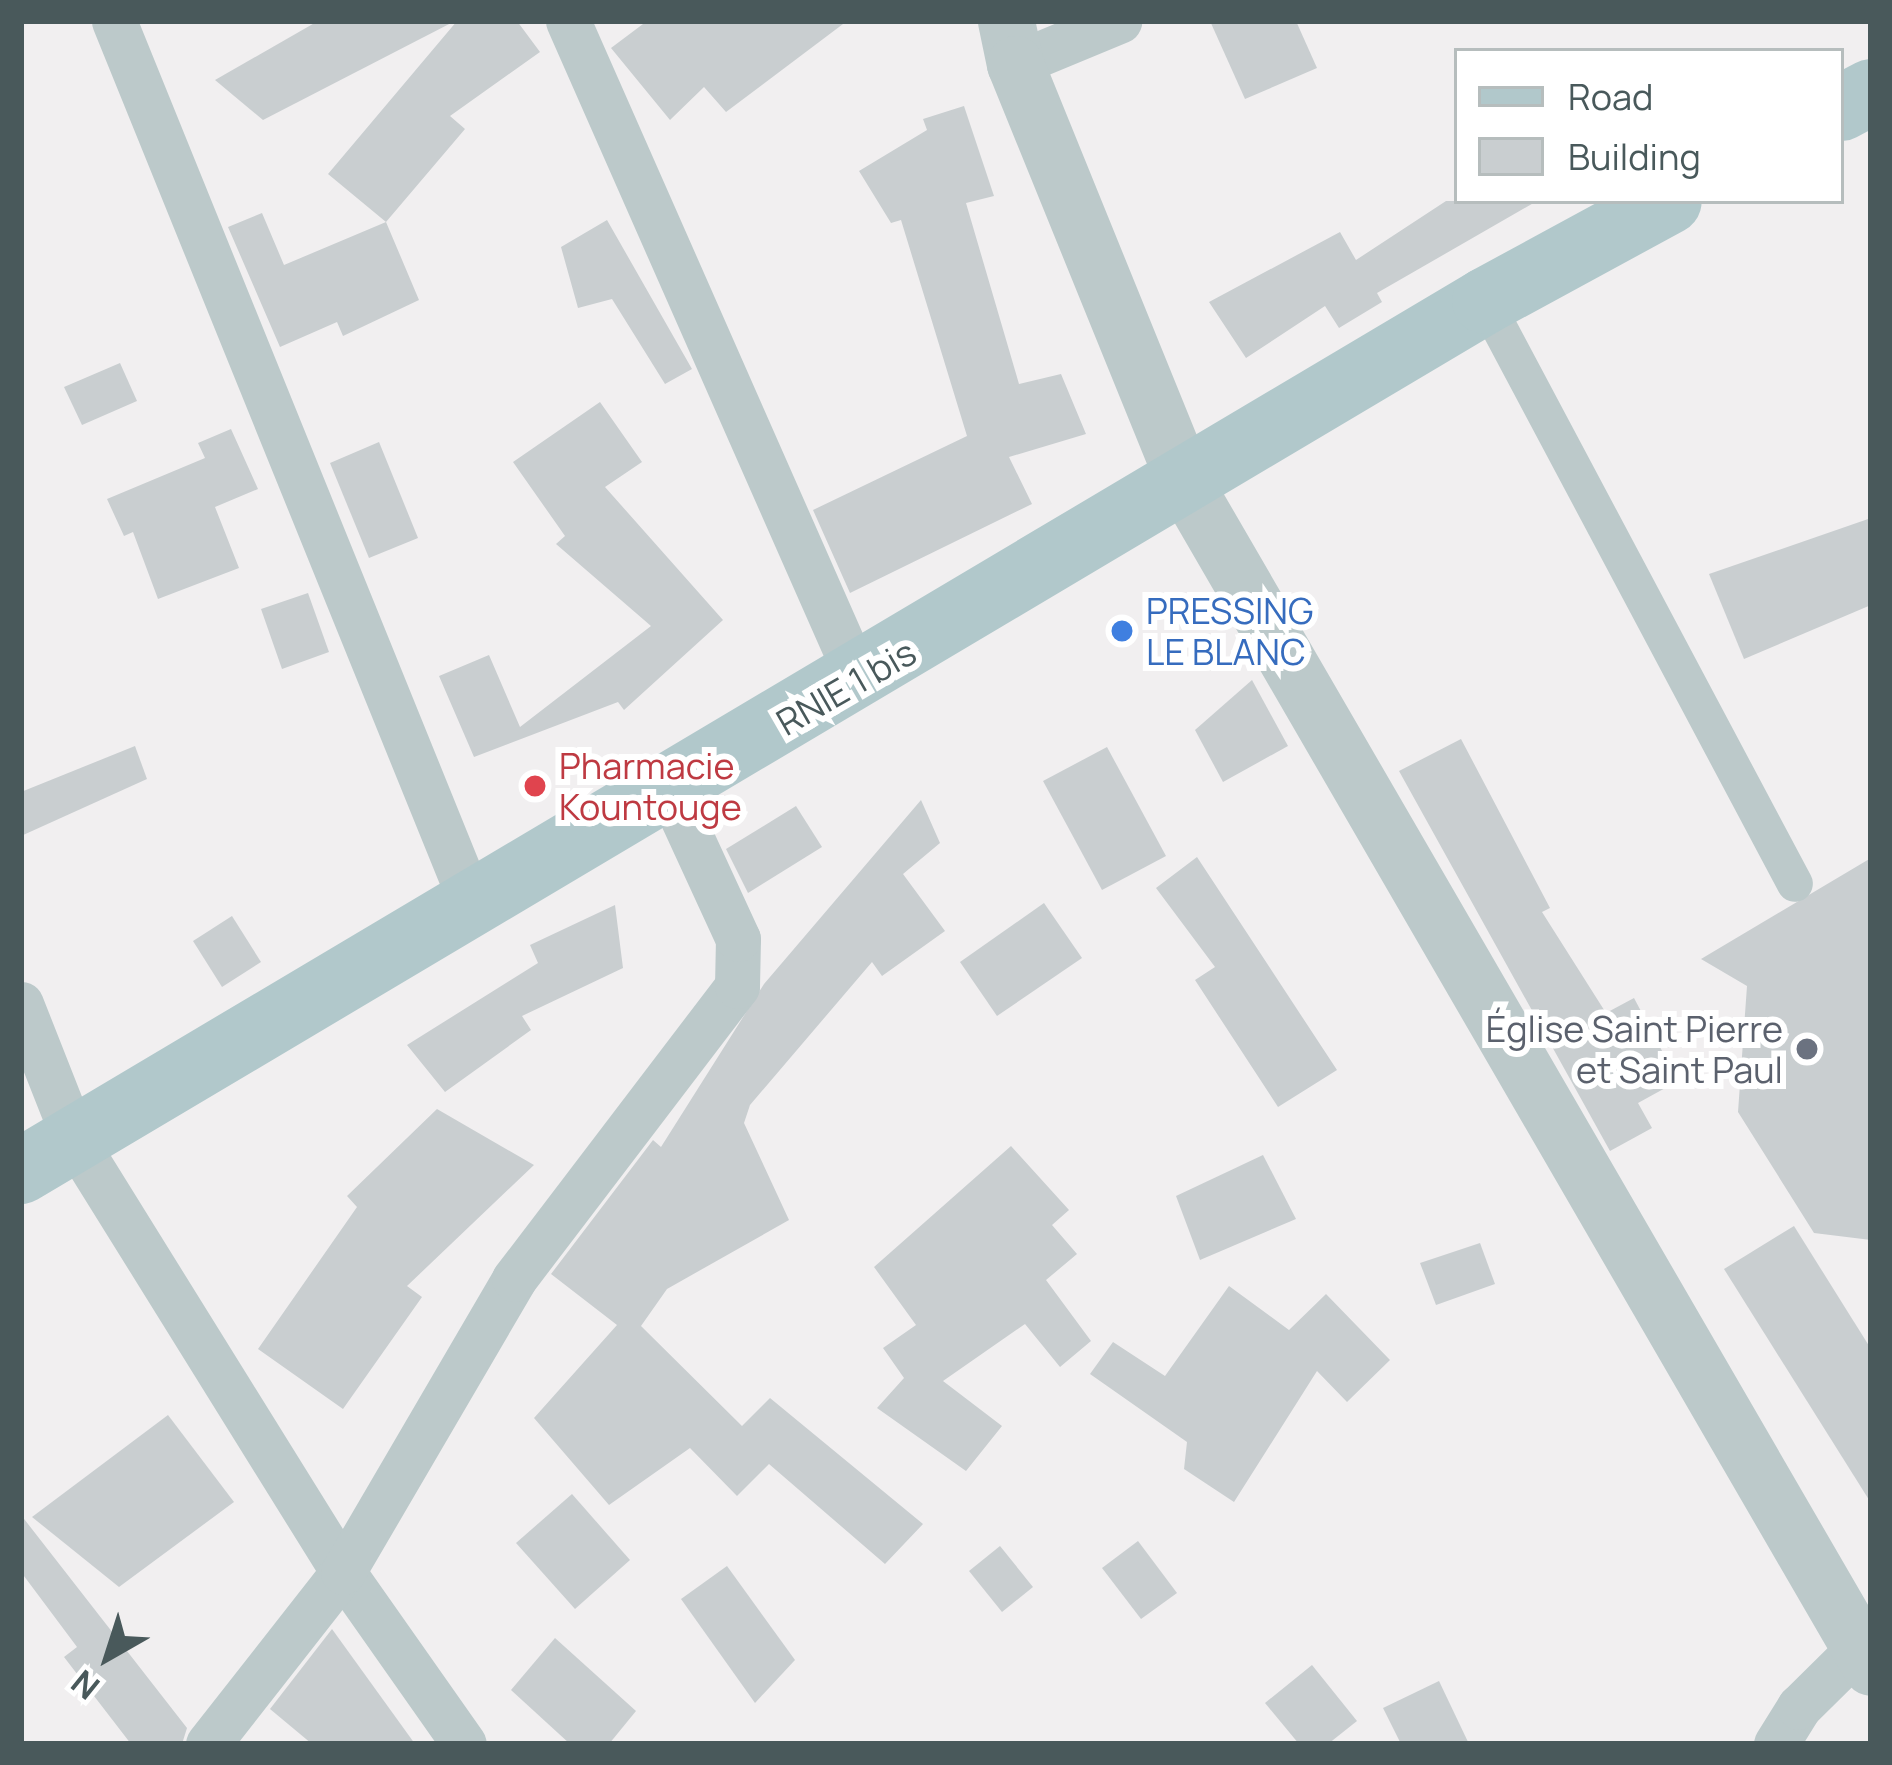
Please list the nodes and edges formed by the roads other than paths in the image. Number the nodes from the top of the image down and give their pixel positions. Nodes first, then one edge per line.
1 (114, 21) edge
2 (568, 21) edge
3 (1119, 21) edge
4 (1011, 43) edge
5 (1871, 92) edge
6 (1844, 106) edge
7 (1663, 204) edge
8 (1485, 301) junction
9 (1186, 487) junction
10 (860, 680) junction
11 (668, 787) junction
12 (1796, 884) dead end
13 (471, 902) junction
14 (21, 1004) edge
15 (48, 1156) edge
16 (343, 1572) junction
17 (1866, 1650) edge
18 (208, 1744) edge
19 (464, 1744) edge
20 (1776, 1744) edge

1 - 13 street
2 - 10 street
3 - 4 street
4 - 9 street
5 - 6 main road
7 - 8 main road, RNIE 1 bis
8 - 9 main road, RNIE 1 bis
8 - 12 street
9 - 10 main road, RNIE 1 bis
9 - 17 street
10 - 11 main road, RNIE 1 bis
11 - 13 main road, RNIE 1 bis
11 - 16 street
13 - 15 main road, RNIE 1 bis
14 - 15 street
15 - 16 street
16 - 18 street
16 - 19 street
17 - 20 street

